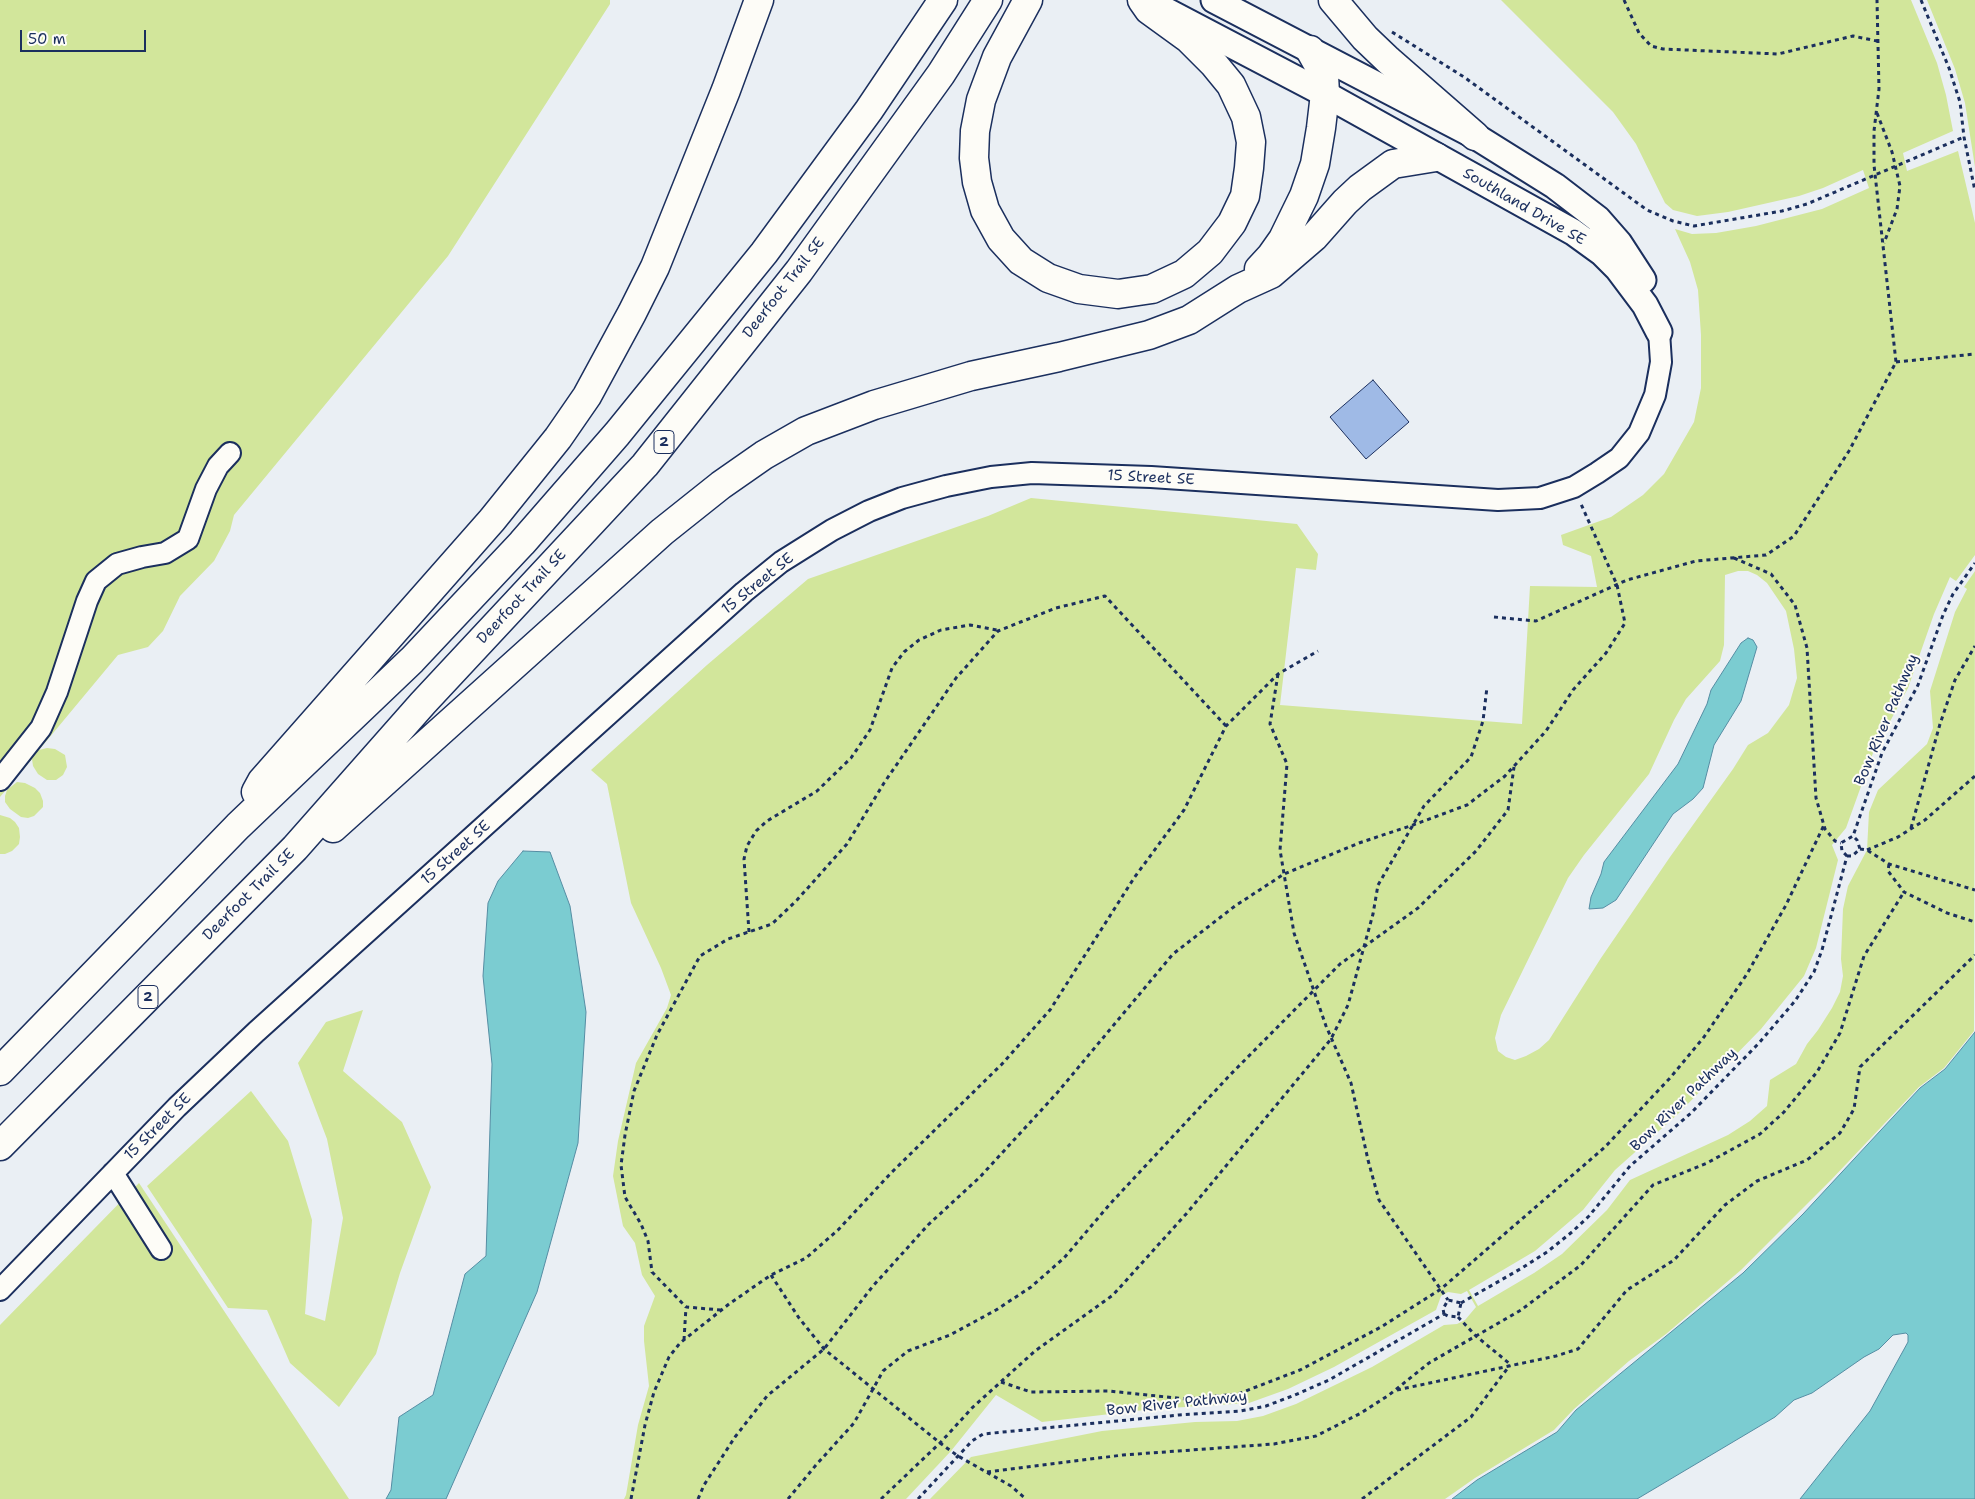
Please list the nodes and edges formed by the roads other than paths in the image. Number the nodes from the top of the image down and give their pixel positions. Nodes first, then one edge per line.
1 (745, 0) edge
2 (759, 0) edge
3 (943, 0) edge
4 (988, 0) edge
5 (1028, 0) edge
6 (1142, 0) edge
7 (1146, 0) edge
8 (1214, 0) edge
9 (1333, 0) edge
10 (1310, 50) junction
11 (726, 90) junction
12 (1325, 94) junction
13 (1475, 136) junction
14 (1436, 157) junction
15 (1238, 289) junction
16 (1658, 332) junction
17 (230, 453) dead end
18 (0, 780) edge
19 (238, 826) junction
20 (295, 848) junction
21 (0, 1070) edge
22 (0, 1146) edge
23 (113, 1174) junction
24 (161, 1249) dead end
25 (0, 1290) edge

1 - 11 highway
2 - 11 highway
3 - 19 highway
4 - 20 highway, Deerfoot Trail SE / 2
5 - 6 highway
7 - 12 main road, Southland Drive SE
8 - 10 main road, Southland Drive SE
9 - 13 highway
10 - 12 highway
10 - 13 main road, Southland Drive SE
11 - 19 highway
12 - 14 main road, Southland Drive SE
12 - 15 highway
13 - 16 main road, Southland Drive SE
14 - 15 highway
14 - 16 main road, Southland Drive SE
15 - 20 highway
16 - 23 street, 15 Street SE
17 - 18 street
19 - 21 highway
20 - 22 highway, Deerfoot Trail SE / 2
23 - 24 street
23 - 25 street, 15 Street SE

